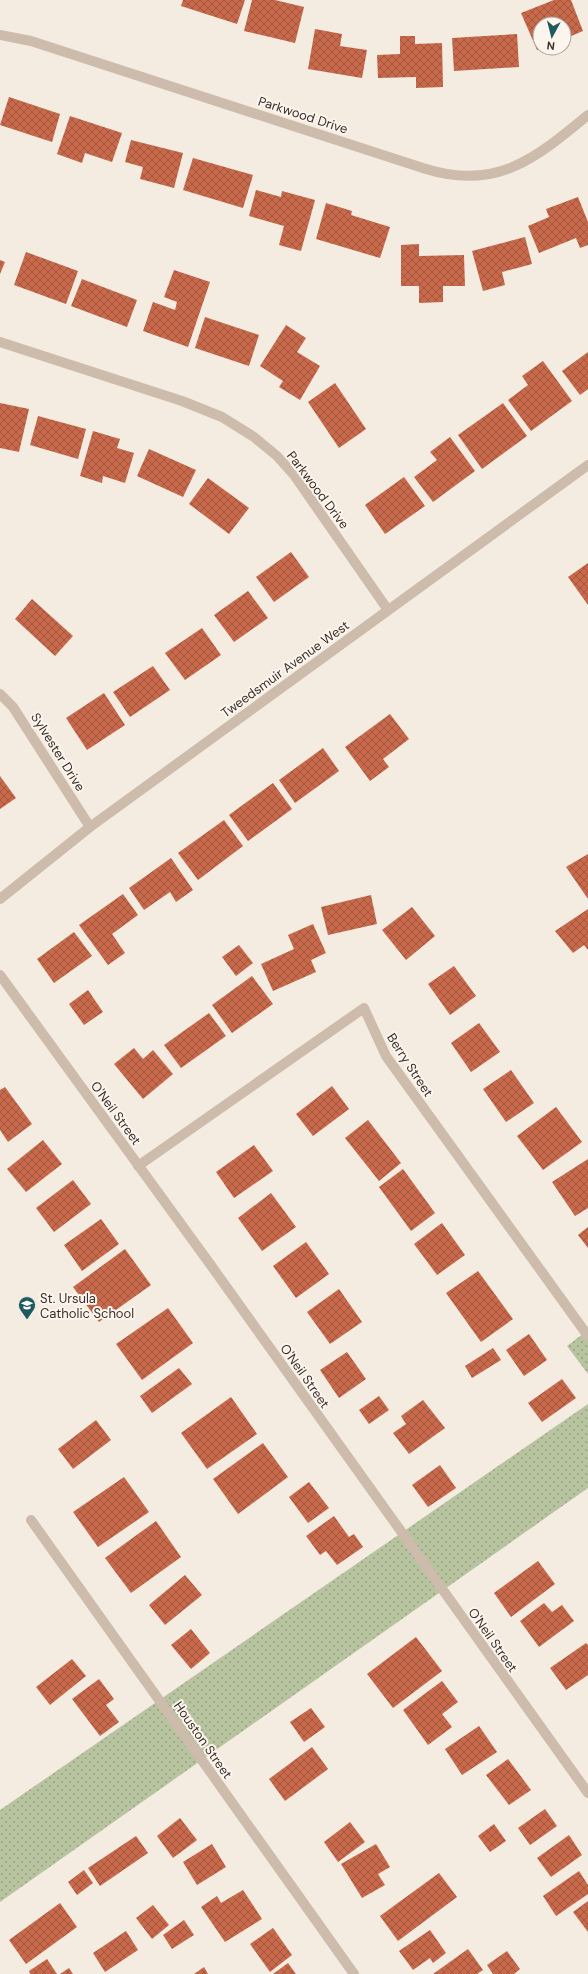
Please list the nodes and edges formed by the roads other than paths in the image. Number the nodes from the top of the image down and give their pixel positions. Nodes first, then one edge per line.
1 (0, 35) edge
2 (588, 115) edge
3 (0, 342) edge
4 (588, 465) edge
5 (388, 610) junction
6 (0, 694) edge
7 (90, 827) junction
8 (0, 899) edge
9 (0, 975) edge
10 (138, 1166) junction
11 (588, 1336) edge
12 (30, 1520) dead end
13 (588, 1793) edge
14 (354, 1974) edge

1 - 2 street, Parkwood Drive
3 - 5 street, Parkwood Drive
4 - 5 street, Tweedsmuir Avenue West
5 - 7 street, Tweedsmuir Avenue West
6 - 7 street, Sylvester Drive
7 - 8 street, Tweedsmuir Avenue West
9 - 10 street, O'Neil Street
10 - 11 street, Berry Street
10 - 13 street, O'Neil Street
12 - 14 street, Houston Street

